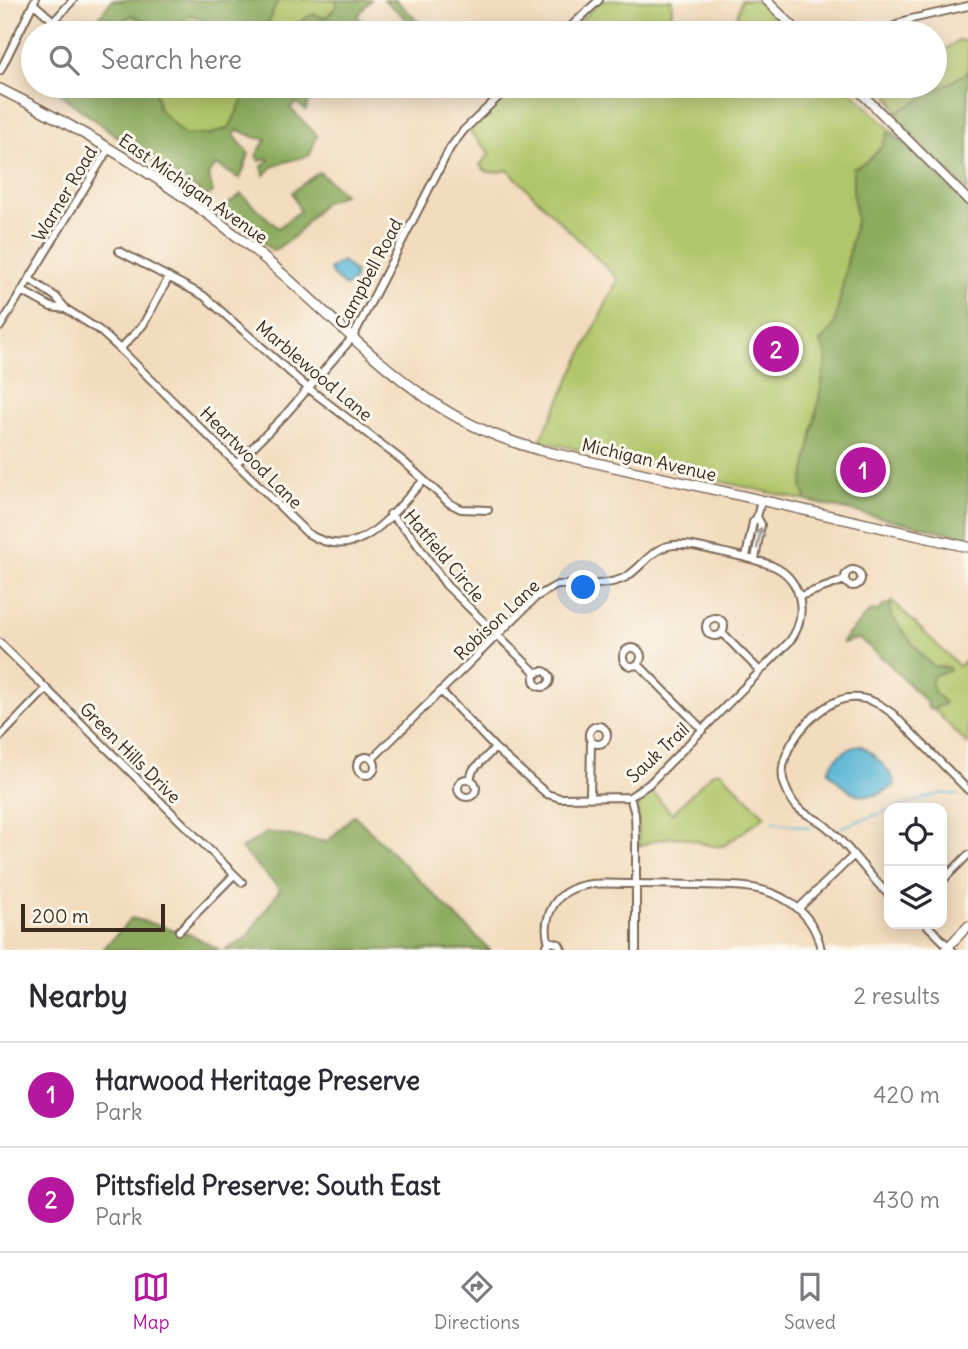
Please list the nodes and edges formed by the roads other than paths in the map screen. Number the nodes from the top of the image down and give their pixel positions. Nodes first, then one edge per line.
1 (73, 0) edge
2 (599, 0) edge
3 (766, 0) edge
4 (34, 1) edge
5 (968, 6) edge
6 (24, 21) edge
7 (54, 21) joint
8 (577, 21) edge
9 (788, 21) edge
10 (906, 21) edge
11 (21, 28) edge
12 (0, 71) edge
13 (0, 89) edge
14 (497, 98) edge
15 (866, 98) edge
16 (109, 148) junction
17 (968, 200) edge
18 (119, 251) dead end
19 (169, 277) junction
20 (29, 279) junction
21 (22, 291) junction
22 (66, 309) junction
23 (0, 327) edge
24 (353, 337) junction
25 (120, 349) junction
26 (308, 388) junction
27 (236, 464) junction
28 (424, 481) junction
29 (761, 501) junction
30 (488, 510) dead end
31 (390, 514) junction
32 (757, 517) junction
33 (968, 547) edge
34 (746, 557) junction
35 (755, 560) junction
36 (845, 580) dead end
37 (800, 596) junction
38 (722, 633) dead end
39 (497, 636) junction
40 (0, 643) edge
41 (638, 664) dead end
42 (760, 671) junction
43 (537, 674) dead end
44 (46, 689) junction
45 (442, 692) junction
46 (703, 730) junction
47 (0, 737) edge
48 (591, 741) dead end
49 (495, 748) junction
50 (372, 759) dead end
51 (470, 779) dead end
52 (968, 790) edge
53 (630, 797) junction
54 (590, 798) junction
55 (854, 855) junction
56 (968, 855) edge
57 (234, 875) junction
58 (947, 876) edge
59 (242, 882) dead end
60 (635, 884) junction
61 (884, 889) edge
62 (799, 908) junction
63 (968, 926) edge
64 (930, 929) edge
65 (179, 930) dead end
66 (549, 943) junction
67 (948, 949) edge
68 (545, 950) edge
69 (562, 950) edge
70 (636, 950) edge
71 (821, 950) edge

1 - 7 street
2 - 8 street
3 - 9 main road
4 - 6 street
4 - 7 street
5 - 10 street
11 - 12 street
13 - 16 highway, East Michigan Avenue
14 - 24 street, Campbell Road
15 - 17 main road
16 - 20 street, Warner Road
16 - 24 highway, East Michigan Avenue
18 - 19 street, Marblewood Lane
19 - 25 street
19 - 26 street, Marblewood Lane
20 - 21 street, Warner Road
20 - 22 street, Heartwood Lane
21 - 22 street, Heartwood Lane
21 - 23 street, Warner Road
22 - 25 street, Heartwood Lane
24 - 26 street, Campbell Road
24 - 29 highway, Michigan Avenue
25 - 27 street, Heartwood Lane
26 - 27 street, Campbell Road
26 - 28 street, Marblewood Lane
27 - 31 street, Heartwood Lane
28 - 30 street, Marblewood Lane
28 - 31 street, Heartwood Lane
29 - 32 street
29 - 33 highway, Michigan Avenue
31 - 39 street, Hatfield Circle
32 - 34 street
35 -> 32 street
34 - 35 street
34 - 39 street, Robison Lane
35 - 37 street
36 - 37 street
37 - 42 street, Sauk Trail
38 - 42 street
39 - 43 street, Hatfield Circle
39 - 45 street, Robison Lane
40 - 44 street, Green Hills Drive
41 - 46 street
42 - 46 street, Sauk Trail
44 - 47 street
44 - 57 street, Green Hills Drive
45 - 49 street, Sauk Trail
45 - 50 street, Robison Lane
46 - 53 street, Sauk Trail
48 - 54 street
49 - 51 street
49 - 54 street, Sauk Trail
52 - 55 street
53 - 54 street, Sauk Trail
53 - 60 street
55 - 61 street
55 - 62 street
56 - 58 street
57 - 59 street, Green Hills Drive
57 - 65 street
60 - 62 street
60 - 66 street
60 - 70 street
62 - 71 street
63 - 67 main road
64 - 67 street
66 - 68 street
66 - 69 street

